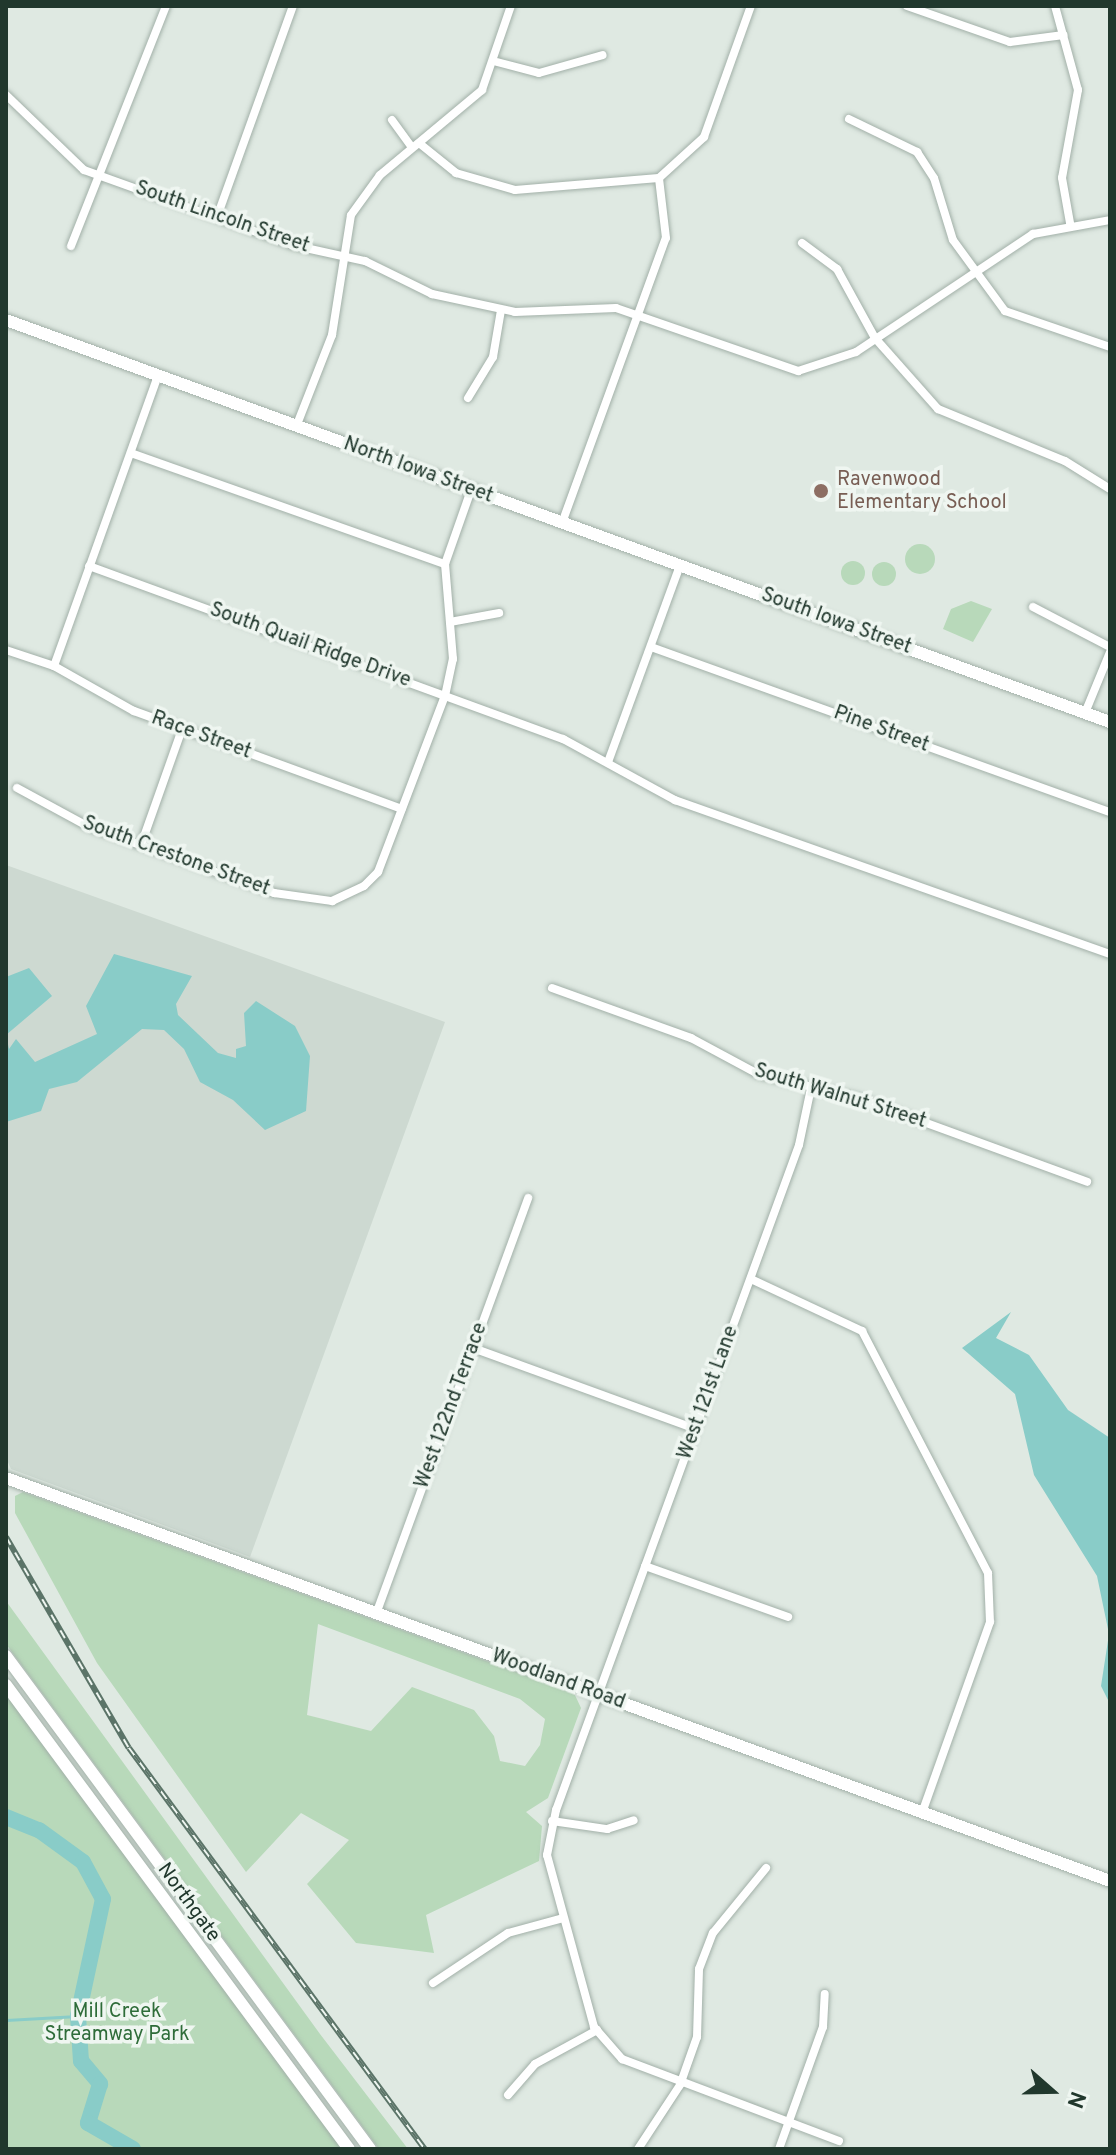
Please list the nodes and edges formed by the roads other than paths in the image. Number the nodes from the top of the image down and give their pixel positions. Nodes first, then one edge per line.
1 (153, 6) edge
2 (293, 6) edge
3 (511, 6) edge
4 (751, 6) edge
5 (907, 6) edge
6 (1055, 6) edge
7 (165, 8) edge
8 (1064, 35) junction
9 (603, 55) dead end
10 (497, 62) junction
11 (6, 95) edge
12 (849, 119) dead end
13 (392, 120) dead end
14 (416, 146) junction
15 (97, 175) junction
16 (659, 178) junction
17 (217, 217) junction
18 (1110, 220) edge
19 (1070, 223) junction
20 (802, 243) dead end
21 (71, 246) dead end
22 (340, 255) junction
23 (974, 272) junction
24 (501, 310) junction
25 (637, 316) junction
26 (6, 320) edge
27 (875, 338) junction
28 (1110, 347) edge
29 (158, 376) junction
30 (468, 398) dead end
31 (296, 427) junction
32 (131, 453) junction
33 (1110, 489) edge
34 (471, 490) junction
35 (562, 523) junction
36 (445, 564) junction
37 (680, 565) junction
38 (89, 566) junction
39 (1033, 607) dead end
40 (499, 613) dead end
41 (450, 622) junction
42 (651, 647) junction
43 (6, 650) edge
44 (1110, 650) edge
45 (54, 666) junction
46 (445, 696) junction
47 (1085, 713) junction
48 (1110, 722) edge
49 (182, 729) junction
50 (608, 762) junction
51 (17, 788) dead end
52 (402, 809) junction
53 (1110, 812) edge
54 (141, 845) junction
55 (1110, 954) edge
56 (552, 988) dead end
57 (811, 1088) junction
58 (1087, 1182) dead end
59 (528, 1198) dead end
60 (751, 1279) junction
61 (473, 1348) junction
62 (695, 1429) junction
63 (6, 1478) edge
64 (645, 1566) junction
65 (376, 1614) junction
66 (788, 1617) dead end
67 (6, 1656) edge
68 (6, 1685) edge
69 (599, 1695) junction
70 (922, 1813) junction
71 (634, 1820) dead end
72 (552, 1821) junction
73 (766, 1868) dead end
74 (1110, 1881) edge
75 (560, 1919) junction
76 (433, 1983) dead end
77 (825, 1994) dead end
78 (597, 2030) junction
79 (680, 2085) junction
80 (508, 2095) dead end
81 (788, 2124) junction
82 (839, 2141) dead end
83 (349, 2149) edge
84 (370, 2149) edge
85 (638, 2149) edge
86 (779, 2149) edge

1 - 7 street
2 - 17 street
3 - 10 street
4 - 16 street
5 - 8 street
6 - 8 street
7 - 15 street
8 - 19 street
9 - 10 street
10 - 14 street
11 - 15 street, South Lincoln Street
12 - 23 street
13 - 14 street
14 - 16 street
14 - 22 street
15 - 17 street, South Lincoln Street
15 - 21 street
16 - 25 street
17 - 22 street, South Lincoln Street
18 - 19 street, South Lincoln Street
19 - 23 street, South Lincoln Street
20 - 27 street
22 - 24 street, South Lincoln Street
22 - 31 street
23 - 27 street, South Lincoln Street
23 - 28 street
24 - 25 street, South Lincoln Street
24 - 30 street
25 - 27 street, South Lincoln Street
25 - 35 street
26 - 29 main road, North Iowa Street
27 - 33 street
29 - 31 main road, North Iowa Street
29 - 32 street
31 - 34 main road, North Iowa Street
32 - 36 street
32 - 38 street
34 - 35 main road, North Iowa Street
34 - 36 street
35 - 37 main road, South Iowa Street
36 - 41 street
37 - 42 street
37 - 47 main road, South Iowa Street
38 - 45 street
38 - 46 street, South Quail Ridge Drive
39 - 44 street
40 - 41 street
41 - 46 street
42 - 50 street
42 - 53 street, Pine Street
43 - 45 street, Race Street
44 - 47 street
45 - 49 street, Race Street
46 - 50 street, South Quail Ridge Drive
46 - 52 street
47 - 48 main road, South Iowa Street
49 - 52 street, Race Street
49 - 54 street
50 - 55 street, South Quail Ridge Drive
51 - 54 street, South Crestone Street
52 - 54 street, South Crestone Street
56 - 57 street, South Walnut Street
57 - 58 street, South Walnut Street
57 - 60 street, West 121st Lane
59 - 61 street, West 122nd Terrace
60 - 62 street, West 121st Lane
60 - 70 street
61 - 62 street
61 - 65 street, West 122nd Terrace
62 - 64 street, West 121st Lane
63 - 65 main road, Woodland Road
64 - 66 street
64 - 69 street, West 121st Lane
65 - 69 main road, Woodland Road
67 - 84 main road, Northgate
68 - 83 main road, Northgate
69 - 70 main road, Woodland Road
69 - 72 street, West 121st Lane
70 - 74 main road, Woodland Road
71 - 72 street
72 - 75 street, West 121st Lane
73 - 79 street
75 - 76 street
75 - 78 street, West 121st Lane
77 - 81 street
78 - 79 street
78 - 80 street
79 - 81 street
79 - 85 street
81 - 82 street
81 - 86 street

